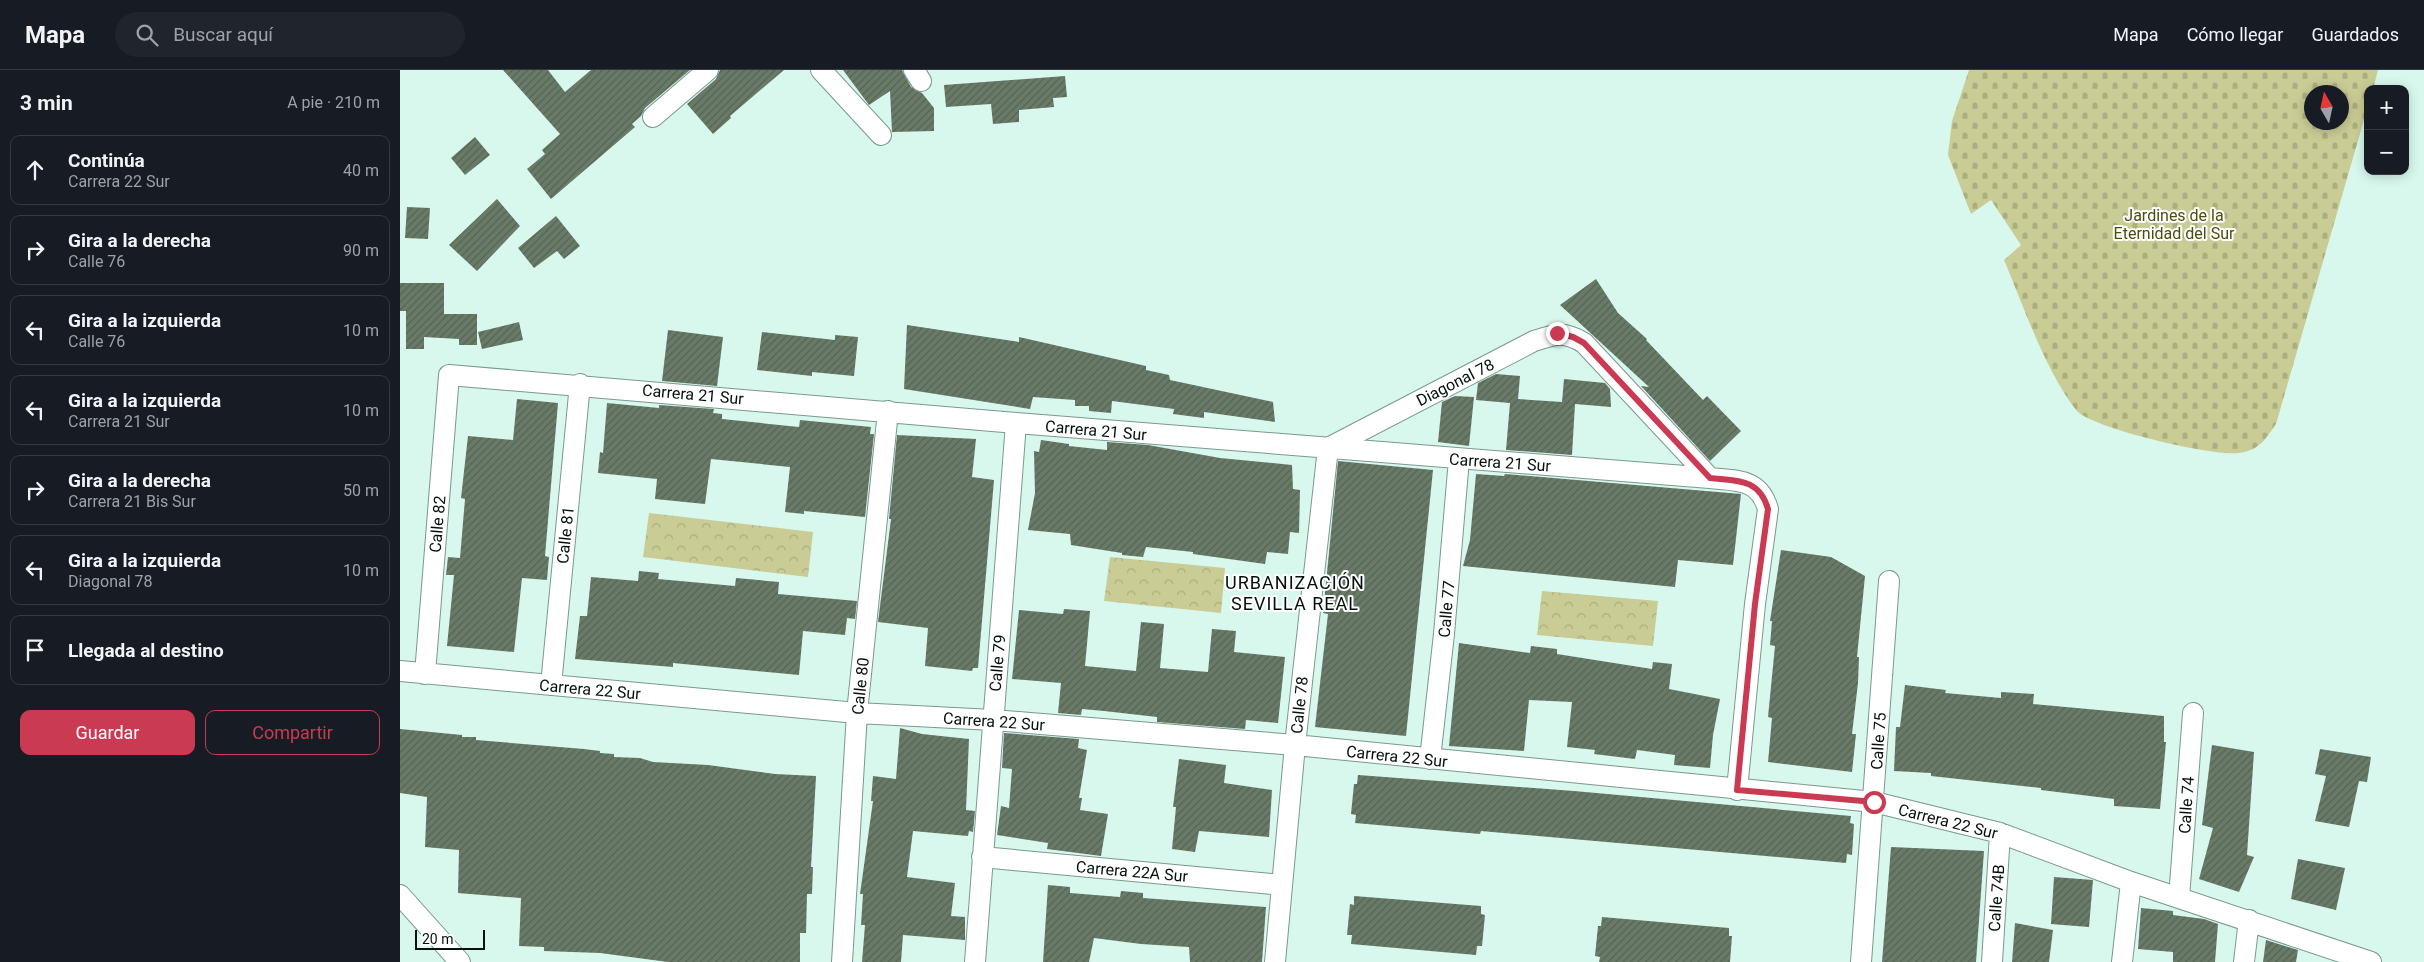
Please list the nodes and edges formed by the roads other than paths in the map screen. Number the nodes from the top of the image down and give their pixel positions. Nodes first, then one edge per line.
1 (708, 70) edge
2 (821, 70) edge
3 (653, 117) dead end
4 (881, 136) dead end
5 (449, 375) joint
6 (580, 384) junction
7 (888, 412) junction
8 (1016, 423) junction
9 (1328, 448) junction
10 (1459, 458) junction
11 (1710, 478) junction
12 (1889, 581) dead end
13 (400, 671) edge
14 (425, 674) junction
15 (551, 685) junction
16 (856, 713) junction
17 (2193, 713) dead end
18 (993, 720) junction
19 (1295, 745) junction
20 (1430, 759) junction
21 (1737, 790) junction
22 (1874, 802) junction
23 (2000, 833) junction
24 (982, 856) junction
25 (2131, 882) junction
26 (1282, 885) junction
27 (400, 895) edge
28 (2179, 898) junction
29 (2249, 920) junction
30 (460, 962) edge
31 (842, 962) edge
32 (975, 962) edge
33 (1275, 962) edge
34 (1862, 962) edge
35 (1992, 962) edge
36 (2122, 962) edge
37 (2244, 962) edge
38 (2371, 962) edge

1 - 3 street
2 - 4 street
5 - 6 street, Carrera 21 Sur
5 - 14 street, Calle 82
6 - 7 street, Carrera 21 Sur
6 - 15 street, Calle 81
7 - 8 street, Carrera 21 Sur
7 - 16 street, Calle 80
8 - 9 street, Carrera 21 Sur
8 - 18 street, Calle 79
9 - 10 street, Carrera 21 Sur
9 - 11 street, Diagonal 78
9 - 19 street, Calle 78
10 - 11 street, Carrera 21 Sur
10 - 20 street, Calle 77
11 - 21 street, Carrera 21 Sur
12 - 22 street, Calle 75
13 - 14 street, Carrera 22 Sur
14 - 15 street, Carrera 22 Sur
15 - 16 street, Carrera 22 Sur
16 - 18 street, Carrera 22 Sur
16 - 31 street, Calle 80
17 - 28 street, Calle 74
18 - 19 street, Carrera 22 Sur
18 - 24 street, Calle 79
19 - 20 street, Carrera 22 Sur
19 - 26 street, Calle 78
20 - 21 street, Carrera 22 Sur
21 - 22 street, Carrera 22 Sur
22 - 23 street, Carrera 22 Sur
22 - 34 street, Calle 75
23 - 25 street, Carrera 22 Sur
23 - 35 street, Calle 74B
24 - 26 street, Carrera 22A Sur
24 - 32 street, Calle 79
25 - 28 street, Carrera 22 Sur
25 - 36 street
26 - 33 street, Calle 78
27 - 30 street
28 - 29 street, Carrera 22 Sur
29 - 37 street
29 - 38 street, Carrera 22 Sur

